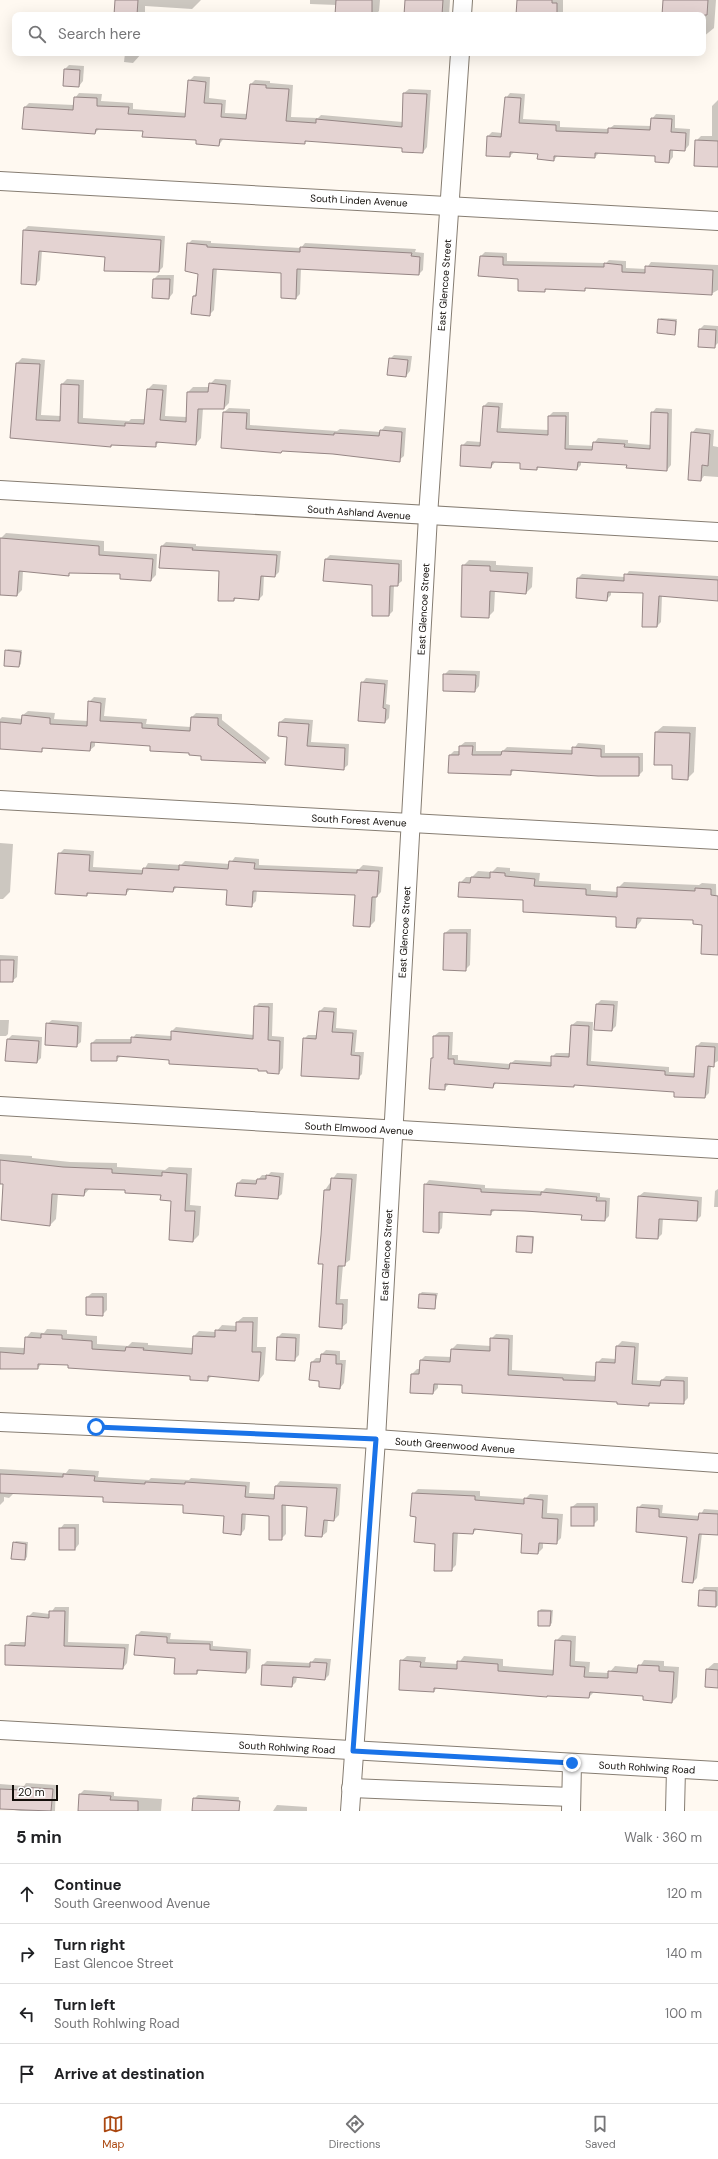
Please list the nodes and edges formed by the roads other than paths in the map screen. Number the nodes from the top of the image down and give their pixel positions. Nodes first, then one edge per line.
1 (463, 0) edge
2 (462, 12) edge
3 (460, 56) edge
4 (0, 181) edge
5 (450, 205) junction
6 (718, 221) edge
7 (0, 490) edge
8 (428, 516) junction
9 (718, 532) edge
10 (0, 800) edge
11 (410, 823) junction
12 (718, 840) edge
13 (0, 1106) edge
14 (393, 1130) junction
15 (718, 1149) edge
16 (0, 1422) edge
17 (376, 1439) junction
18 (718, 1463) edge
19 (0, 1730) edge
20 (353, 1751) junction
21 (572, 1763) junction
22 (676, 1769) junction
23 (718, 1771) edge
24 (351, 1788) junction
25 (571, 1804) edge
26 (350, 1811) edge
27 (675, 1811) edge

1 - 2 street
3 - 5 street, East Glencoe Street
4 - 5 street, South Linden Avenue
5 - 6 street, South Linden Avenue
5 - 8 street, East Glencoe Street
7 - 8 street, South Ashland Avenue
8 - 9 street, South Ashland Avenue
8 - 11 street, East Glencoe Street
10 - 11 street, South Forest Avenue
11 - 12 street, South Forest Avenue
11 - 14 street, East Glencoe Street
13 - 14 street, South Elmwood Avenue
14 - 15 street, South Elmwood Avenue
14 - 17 street, East Glencoe Street
16 - 17 street, South Greenwood Avenue
17 - 18 street, South Greenwood Avenue
17 - 20 street, East Glencoe Street
19 - 20 street, South Rohlwing Road
20 - 21 street, South Rohlwing Road
20 - 24 street, East Glencoe Street
21 - 22 street, South Rohlwing Road
21 - 25 street
22 - 23 street, South Rohlwing Road
22 - 27 street
24 - 25 street
24 - 26 street, East Glencoe Street

